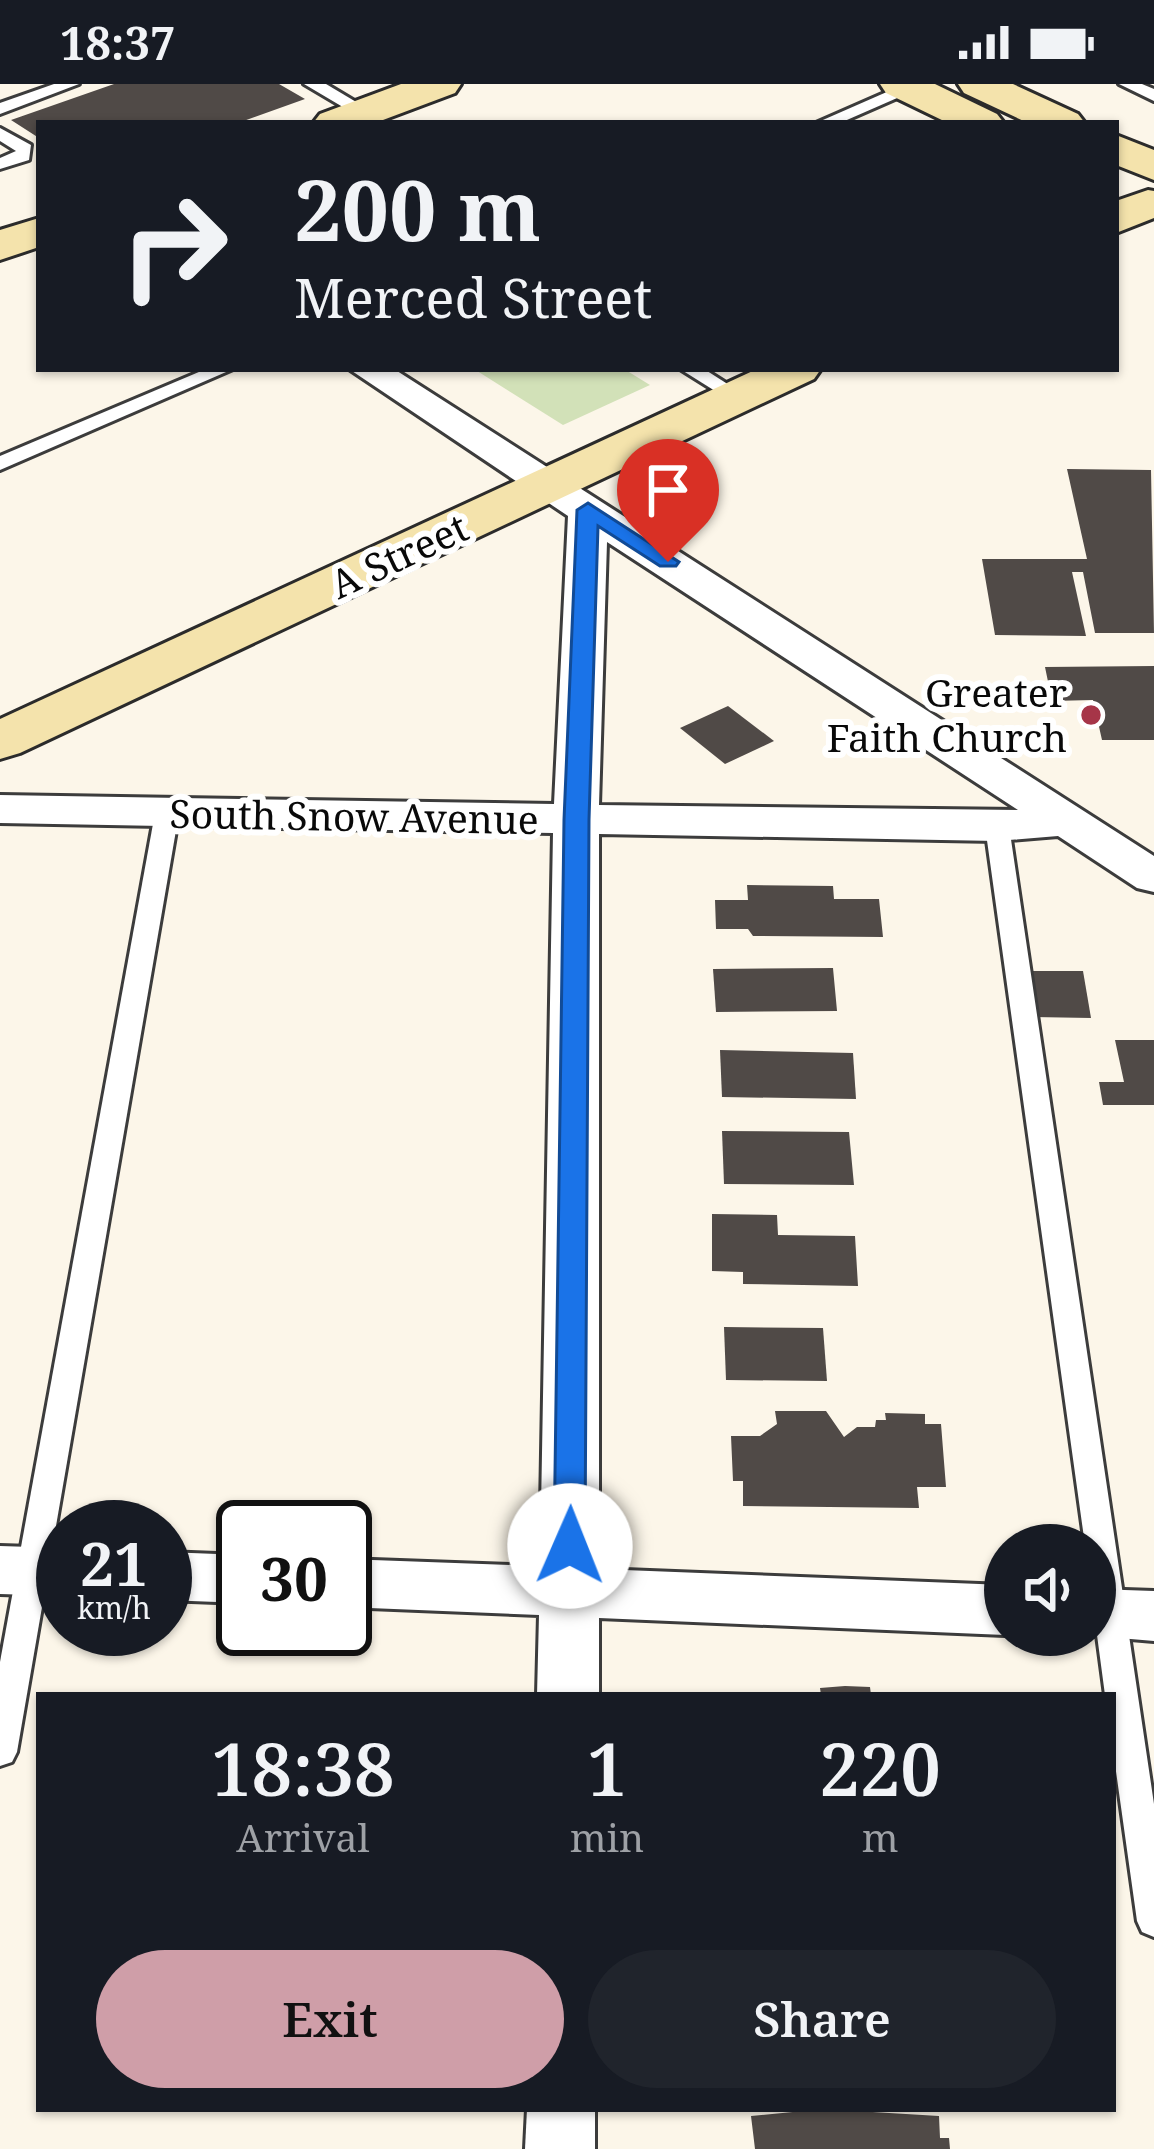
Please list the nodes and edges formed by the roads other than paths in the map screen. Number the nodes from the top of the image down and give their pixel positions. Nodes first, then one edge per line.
1 (70, 84) edge
2 (314, 84) edge
3 (440, 84) edge
4 (979, 84) edge
5 (1128, 84) edge
6 (906, 86) edge
7 (1154, 96) edge
8 (0, 109) edge
9 (350, 118) edge
10 (832, 120) edge
11 (976, 120) edge
12 (1057, 120) edge
13 (0, 133) edge
14 (1119, 155) edge
15 (0, 164) edge
16 (1138, 196) edge
17 (36, 233) edge
18 (0, 246) edge
19 (216, 372) edge
20 (373, 372) edge
21 (695, 372) edge
22 (791, 372) edge
23 (738, 397) junction
24 (0, 464) edge
25 (569, 498) junction
26 (0, 740) edge
27 (0, 809) edge
28 (167, 813) junction
29 (576, 820) junction
30 (1068, 821) junction
31 (997, 826) junction
32 (1154, 877) edge
33 (32, 1571) edge
34 (372, 1584) edge
35 (569, 1592) junction
36 (984, 1609) edge
37 (1120, 1615) edge
38 (568, 1692) edge
39 (0, 1752) edge
40 (1154, 1921) edge
41 (561, 2112) edge
42 (560, 2149) edge

1 - 8 lane
2 - 9 lane
3 - 9 street
4 - 12 street
5 - 7 lane
6 - 10 lane
6 - 11 street
13 - 15 lane
14 - 16 street
17 - 18 street
19 - 24 lane
20 - 25 street
21 - 23 lane
22 - 23 street, A Street
23 - 25 street, A Street
25 - 26 street, A Street
25 - 29 street
25 - 30 street
27 - 28 street, South Snow Avenue
28 - 29 street, South Snow Avenue
28 - 33 lane
29 - 31 street, South Snow Avenue
29 - 35 street
30 - 31 street, South Snow Avenue
30 - 32 street
31 - 37 lane
33 - 39 lane
34 - 35 street
35 - 36 street
35 - 38 street
37 - 40 lane
41 - 42 street

